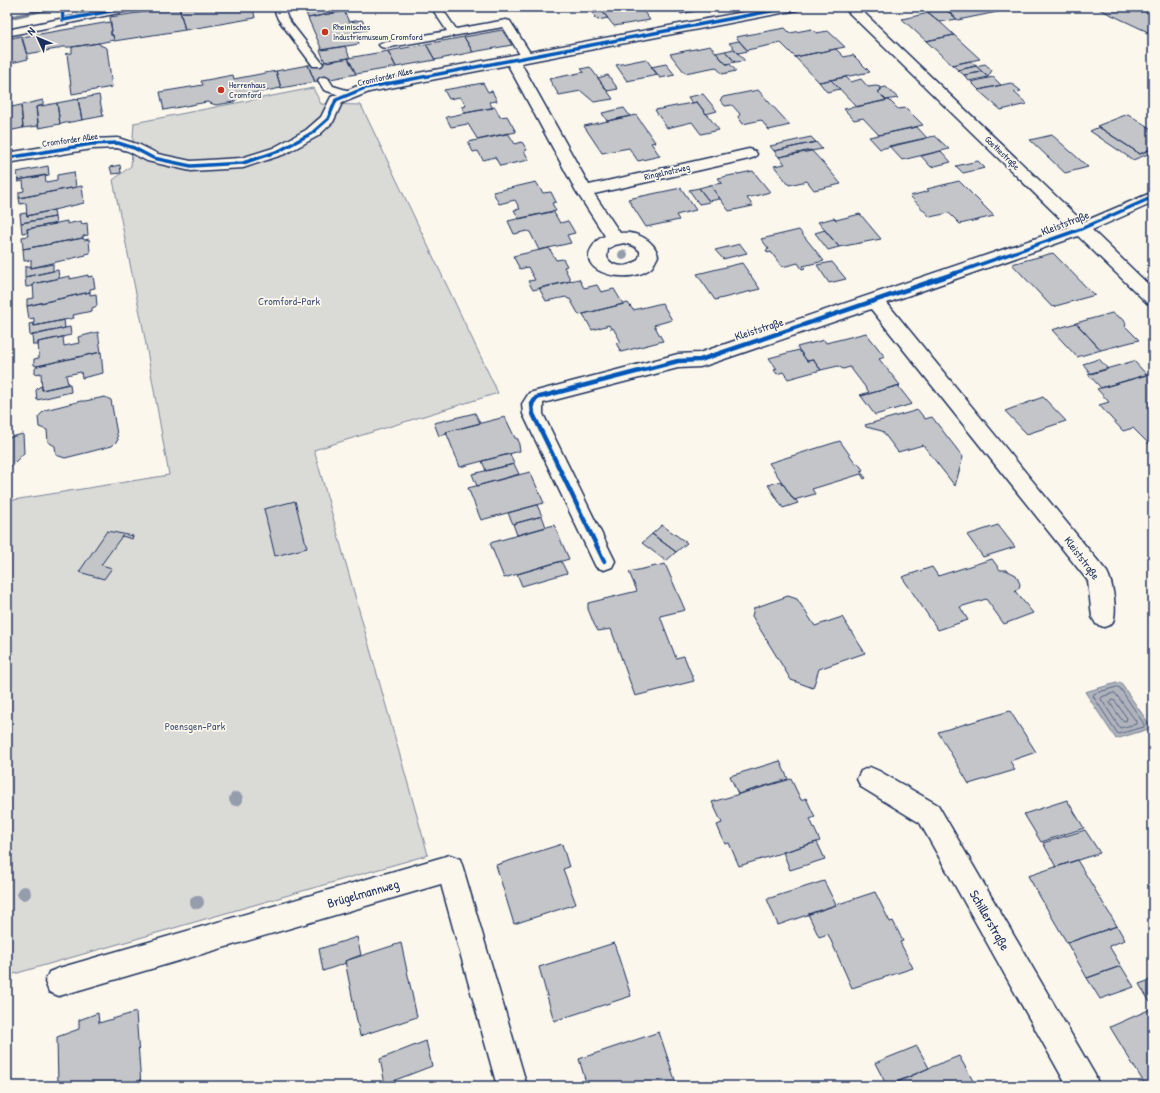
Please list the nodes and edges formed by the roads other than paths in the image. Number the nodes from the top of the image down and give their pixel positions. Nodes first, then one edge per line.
1 (133, 7) edge
2 (278, 7) edge
3 (436, 7) edge
4 (792, 7) edge
5 (850, 7) edge
6 (453, 32) junction
7 (7, 33) edge
8 (385, 45) dead end
9 (519, 58) junction
10 (317, 64) dead end
11 (324, 80) dead end
12 (349, 94) junction
13 (749, 154) dead end
14 (7, 158) edge
15 (584, 191) junction
16 (1153, 197) edge
17 (1081, 229) junction
18 (615, 239) dead end
19 (1153, 299) edge
20 (875, 301) junction
21 (604, 561) dead end
22 (1104, 617) dead end
23 (870, 778) dead end
24 (59, 982) dead end
25 (512, 1086) edge
26 (1084, 1086) edge

1 - 7 lane
2 - 10 lane
3 - 6 lane
4 - 9 street, Cromforder Allee
5 - 17 street, Goethestraße
6 - 8 lane
6 - 9 lane
9 - 12 street, Cromforder Allee
9 - 15 street
11 - 12 lane, Cromforder Allee
12 - 14 street, Cromforder Allee
13 - 15 street, Ringelnatzweg
15 - 18 street
16 - 17 street, Kleiststraße
17 - 19 street, Goethestraße
17 - 20 street, Kleiststraße
20 - 21 street, Kleiststraße
20 - 22 street, Kleiststraße
23 - 26 street, Schillerstraße
24 - 25 street, Brügelmannweg

